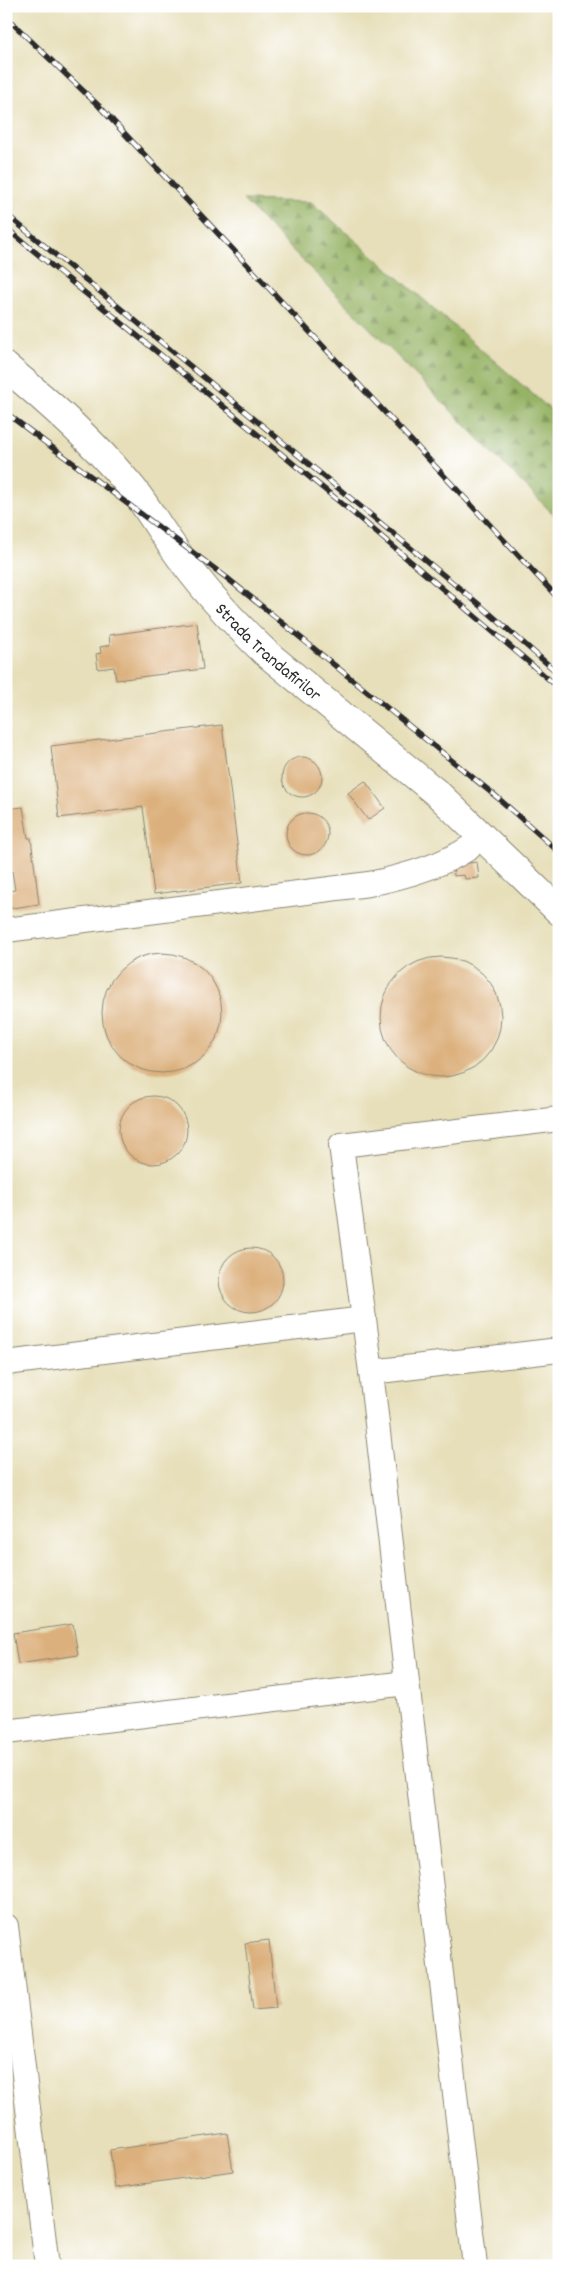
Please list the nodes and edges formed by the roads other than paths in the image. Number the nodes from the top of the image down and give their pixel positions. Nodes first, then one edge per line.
1 (6, 366) edge
2 (469, 848) dead end
3 (559, 911) edge
4 (6, 930) edge
5 (559, 1119) edge
6 (364, 1319) junction
7 (559, 1350) edge
8 (6, 1363) edge
9 (371, 1372) junction
10 (406, 1683) junction
11 (6, 1732) edge
12 (6, 1926) edge
13 (46, 2266) edge
14 (475, 2266) edge

1 - 3 main road, Strada Trandafirilor
2 - 4 lane
5 - 6 lane
6 - 8 lane
6 - 9 lane
7 - 9 lane
9 - 10 lane
10 - 11 lane
10 - 14 lane
12 - 13 lane

